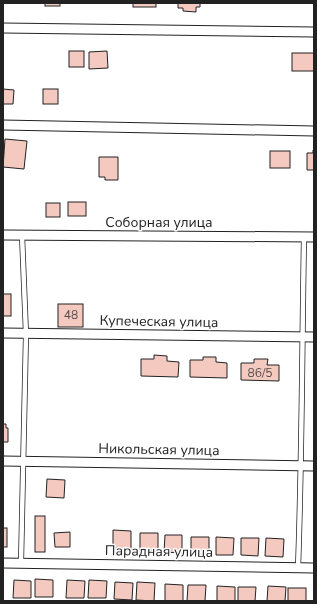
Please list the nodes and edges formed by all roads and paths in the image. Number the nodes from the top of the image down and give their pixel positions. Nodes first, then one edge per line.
1 (3, 28) edge
2 (314, 32) edge
3 (3, 125) edge
4 (314, 131) edge
5 (3, 235) edge
6 (22, 235) junction
7 (304, 237) junction
8 (314, 237) edge
9 (3, 333) edge
10 (26, 334) junction
11 (302, 337) junction
12 (314, 337) edge
13 (3, 461) edge
14 (24, 462) junction
15 (302, 466) junction
16 (314, 466) edge
17 (3, 563) edge
18 (21, 563) junction
19 (298, 568) junction
20 (314, 568) edge

1 - 2 street
3 - 4 street
5 - 6 street, Соборная улица
6 - 7 street, Соборная улица
6 - 10 lane
7 - 8 street, Соборная улица
7 - 11 lane
9 - 10 street, Купеческая улица
10 - 11 street, Купеческая улица
10 - 14 lane
11 - 12 street, Купеческая улица
11 - 15 lane
13 - 14 street, Никольская улица
14 - 15 street, Никольская улица
14 - 18 lane
15 - 16 street, Никольская улица
15 - 19 lane
17 - 18 street, Парадная улица
18 - 19 street, Парадная улица
19 - 20 street, Парадная улица

